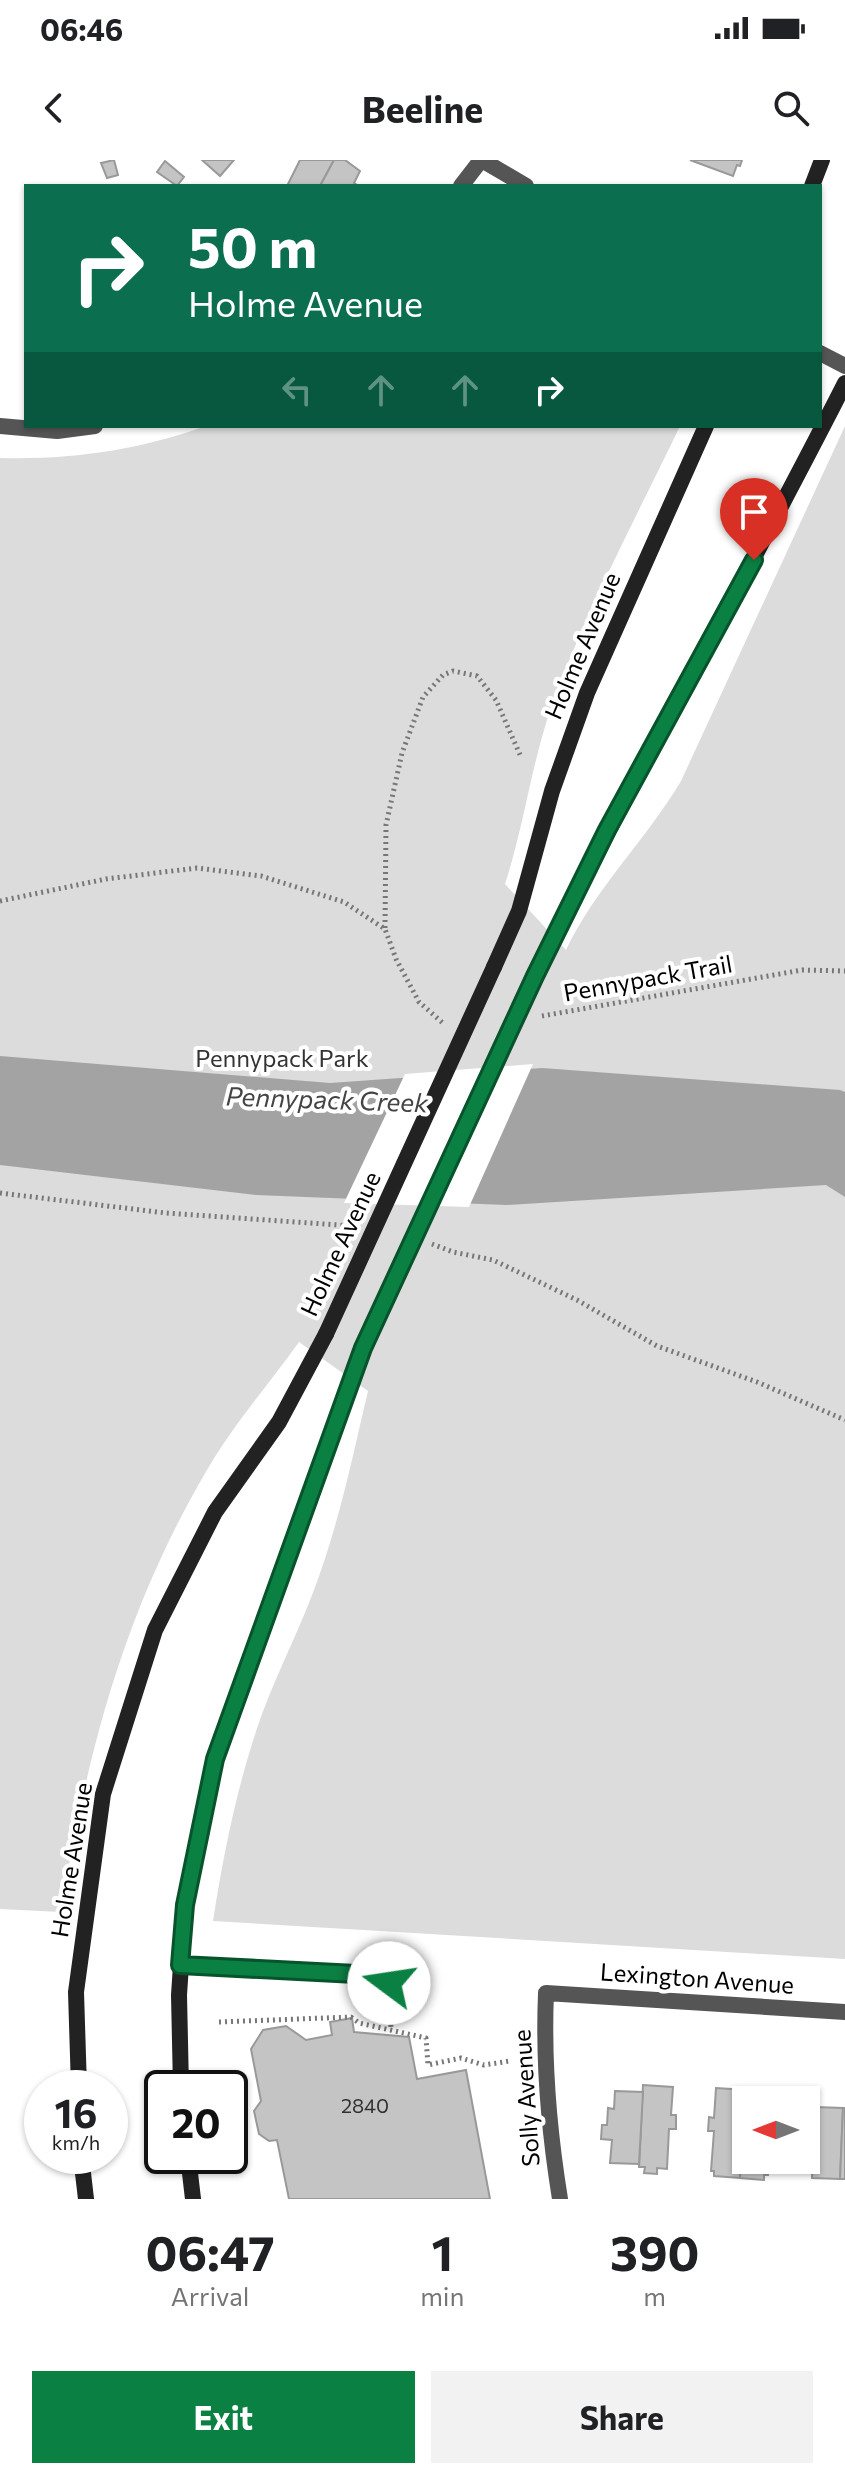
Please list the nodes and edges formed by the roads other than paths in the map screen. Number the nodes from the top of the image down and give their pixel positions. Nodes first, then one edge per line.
1 (482, 160) edge
2 (822, 160) edge
3 (463, 184) edge
4 (523, 184) edge
5 (813, 184) edge
6 (822, 354) edge
7 (845, 366) edge
8 (845, 383) edge
9 (0, 426) edge
10 (80, 428) edge
11 (705, 428) edge
12 (822, 428) edge
13 (822, 428) edge
14 (180, 1965) junction
15 (401, 1987) dead end
16 (546, 1993) joint
17 (845, 2012) edge
18 (78, 2070) edge
19 (181, 2070) edge
20 (83, 2174) edge
21 (190, 2174) edge
22 (86, 2199) edge
23 (193, 2199) edge
24 (560, 2199) edge

1 - 3 street
1 - 4 street
2 - 5 main road
6 - 7 street
8 - 12 main road, bridge
9 - 10 street
11 - 18 main road, Holme Avenue, bridge
13 - 14 main road, bridge
14 - 15 street
14 - 19 main road
16 - 17 street, Lexington Avenue
16 - 24 street, Solly Avenue
20 - 22 main road
21 - 23 main road

